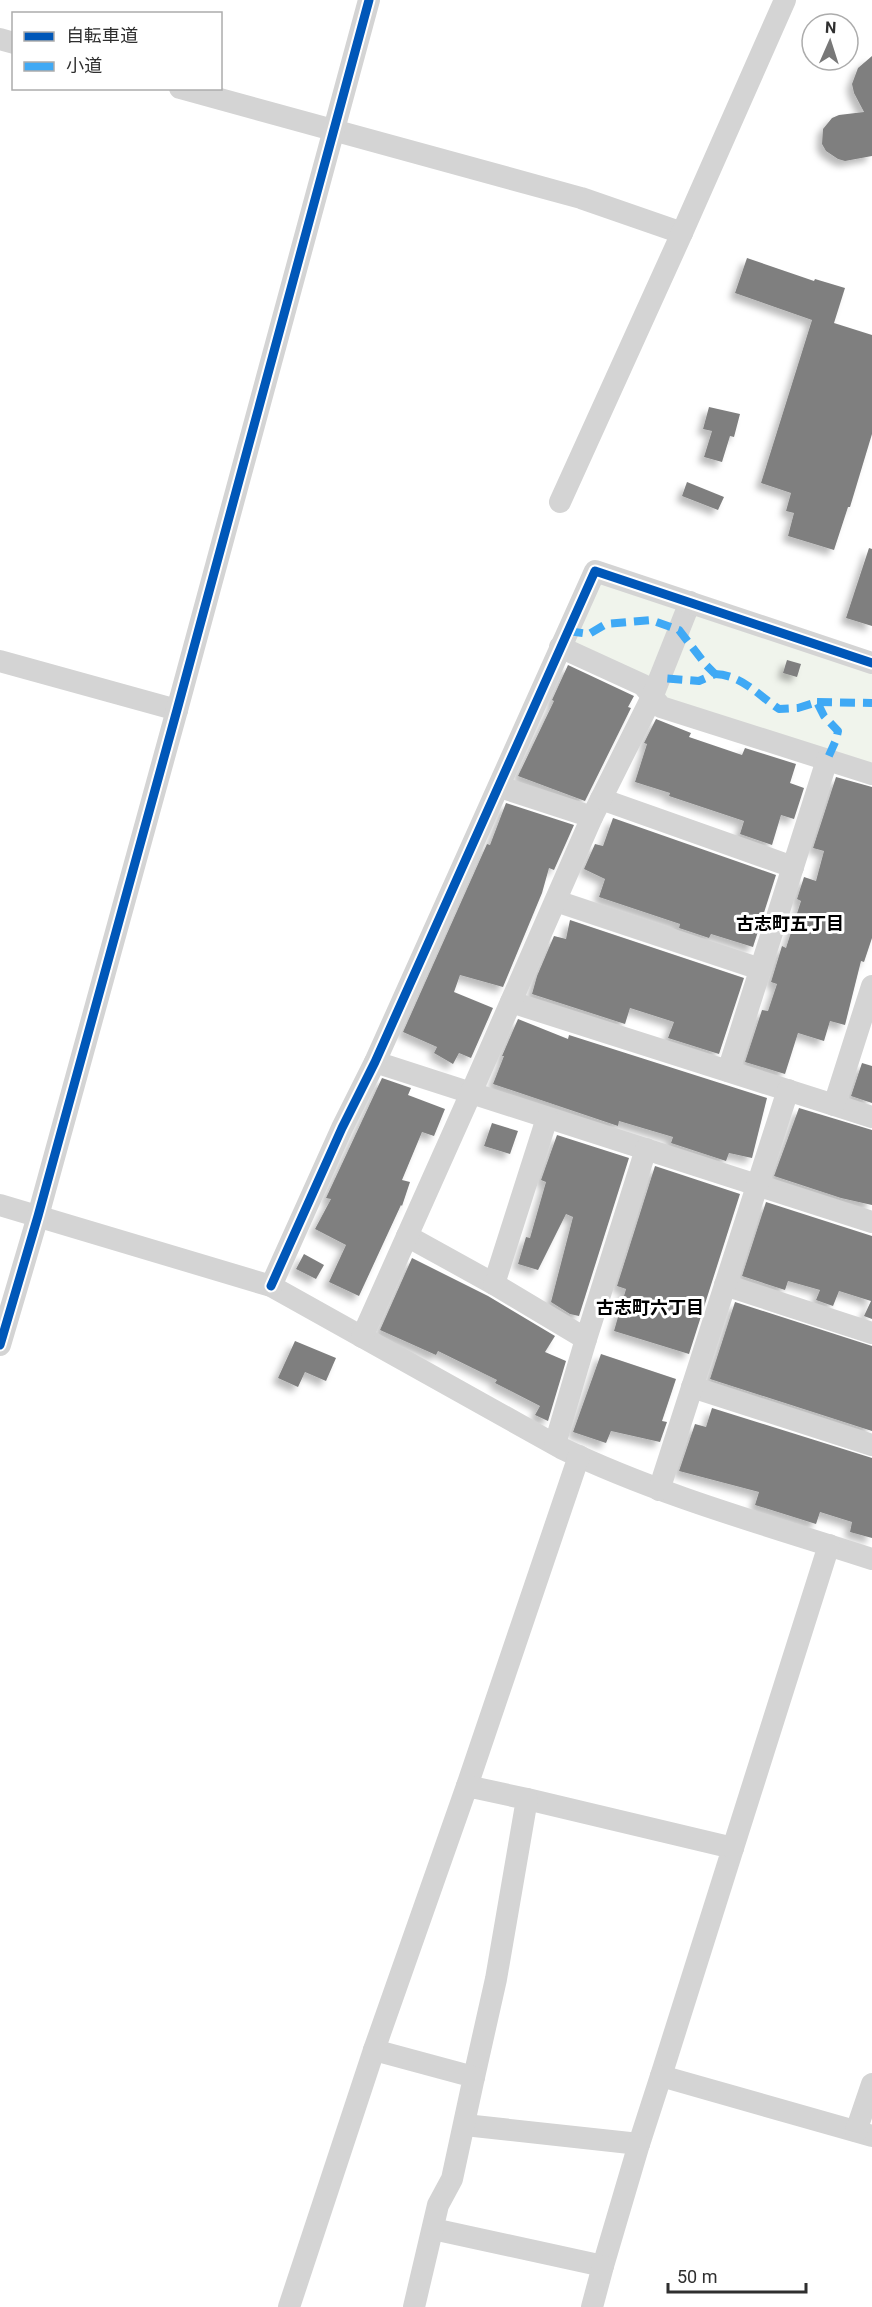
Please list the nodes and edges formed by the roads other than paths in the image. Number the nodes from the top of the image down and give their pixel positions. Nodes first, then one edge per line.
1 (369, 0) edge
2 (785, 0) edge
3 (187, 90) edge
4 (333, 131) junction
5 (682, 233) junction
6 (560, 502) dead end
7 (690, 602) junction
8 (560, 647) junction
9 (0, 661) edge
10 (872, 663) edge
11 (652, 695) junction
12 (177, 710) junction
13 (827, 760) junction
14 (872, 774) edge
15 (500, 787) junction
16 (596, 808) junction
17 (793, 867) junction
18 (556, 901) junction
19 (760, 969) junction
20 (872, 986) edge
21 (511, 1002) junction
22 (375, 1062) junction
23 (728, 1071) junction
24 (788, 1090) junction
25 (471, 1094) junction
26 (834, 1105) junction
27 (872, 1117) edge
28 (547, 1118) junction
29 (646, 1149) junction
30 (757, 1185) junction
31 (0, 1204) edge
32 (38, 1216) junction
33 (872, 1222) edge
34 (407, 1236) junction
35 (494, 1284) junction
36 (725, 1285) junction
37 (271, 1286) junction
38 (872, 1333) edge
39 (362, 1337) junction
40 (586, 1339) junction
41 (0, 1345) edge
42 (692, 1387) junction
43 (555, 1444) junction
44 (872, 1445) edge
45 (579, 1456) junction
46 (659, 1490) junction
47 (829, 1545) junction
48 (872, 1559) edge
49 (467, 1786) junction
50 (527, 1799) junction
51 (733, 1848) junction
52 (374, 2050) junction
53 (660, 2076) junction
54 (474, 2077) junction
55 (872, 2084) edge
56 (465, 2125) junction
57 (864, 2134) edge
58 (639, 2144) junction
59 (433, 2229) junction
60 (603, 2266) junction
61 (289, 2307) edge
62 (414, 2307) edge
63 (592, 2307) edge

1 - 4 street
2 - 5 street
3 - 4 street
4 - 5 street
4 - 12 street
5 - 6 street
7 - 8 street
7 - 10 street
7 - 11 street
8 - 11 street
8 - 15 street
9 - 12 street
11 - 13 street
11 - 16 street
12 - 32 street
13 - 14 street
13 - 17 street
15 - 16 street
15 - 22 street
16 - 17 street
16 - 18 street
17 - 19 street
18 - 19 street
18 - 21 street
19 - 23 street
20 - 26 street
21 - 23 street
21 - 25 street
22 - 25 street
22 - 37 street
23 - 24 street
24 - 26 street
24 - 30 street
25 - 28 street
25 - 34 street
26 - 27 street
28 - 29 street
28 - 35 street
29 - 30 street
29 - 40 street
30 - 33 street
30 - 36 street
31 - 32 street
32 - 37 street
32 - 41 street
34 - 35 street
34 - 39 street
35 - 40 street
36 - 38 street
36 - 42 street
37 - 39 street
39 - 43 street
40 - 43 street
42 - 44 street
42 - 46 street
43 - 45 street
45 - 46 street
45 - 49 street
46 - 47 street
47 - 48 street
47 - 51 street
49 - 50 street
49 - 52 street
50 - 51 street
50 - 54 street
51 - 53 street
52 - 54 street
52 - 61 street
53 - 57 street
53 - 58 street
54 - 56 street
55 - 57 street
56 - 58 street
56 - 59 street
58 - 60 street
59 - 60 street
59 - 62 street
60 - 63 street

